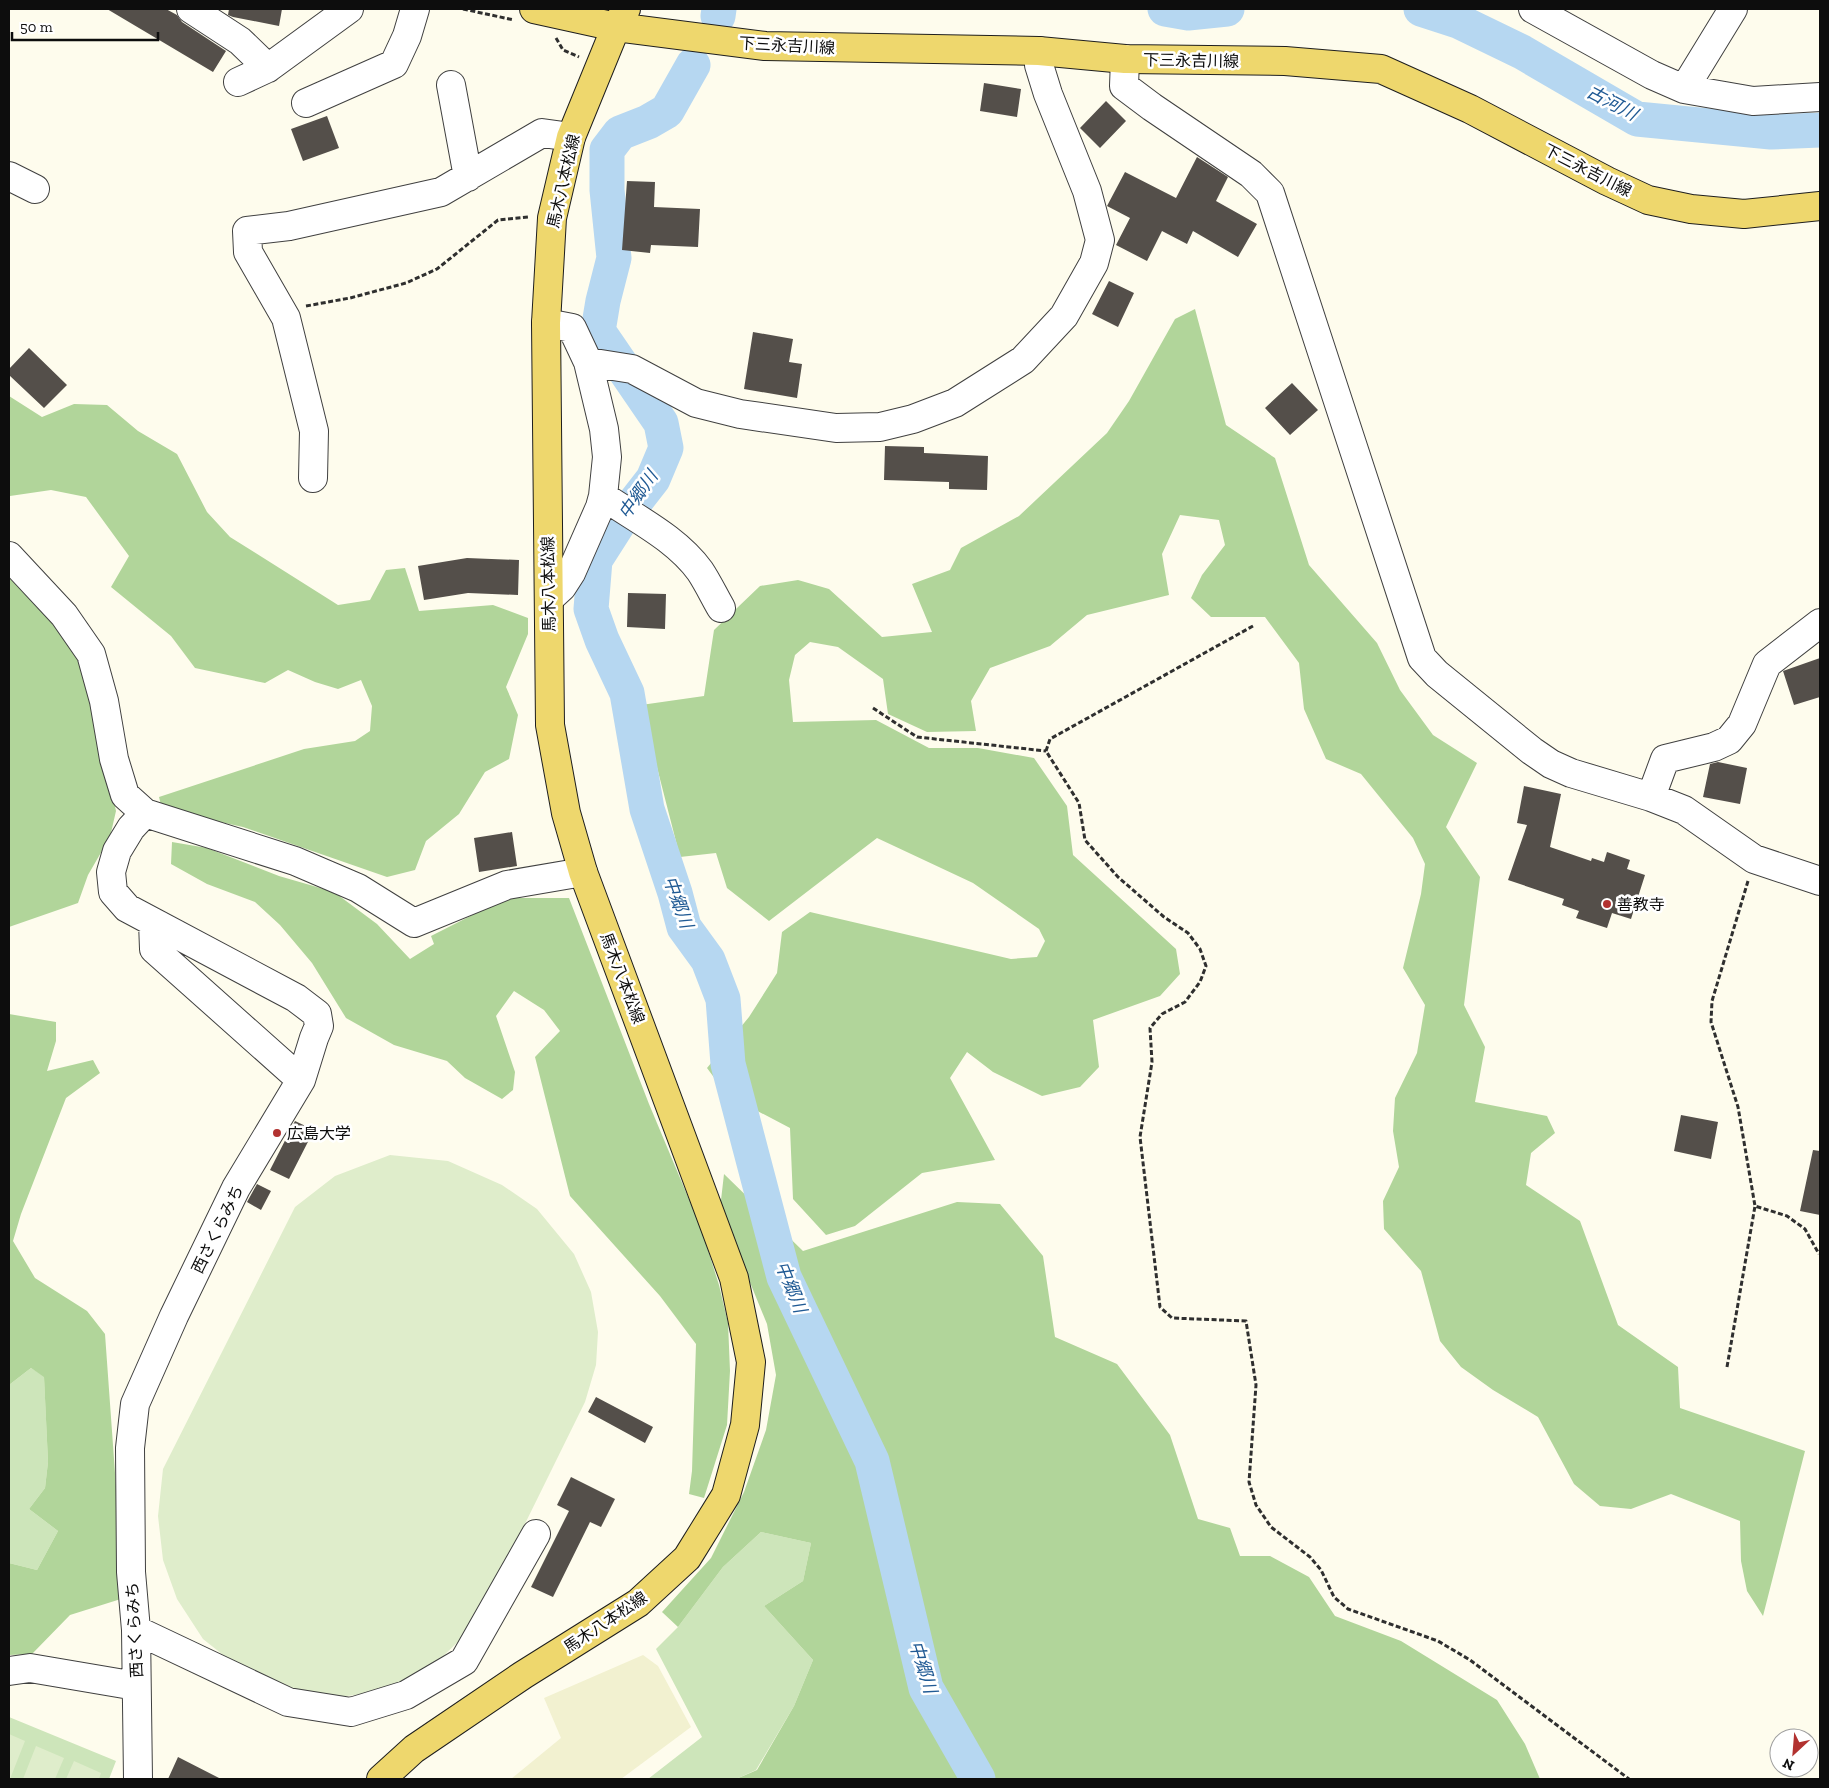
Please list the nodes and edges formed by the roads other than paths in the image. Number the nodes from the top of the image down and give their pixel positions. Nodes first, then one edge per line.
1 (191, 9) edge
2 (349, 9) edge
3 (415, 9) edge
4 (534, 9) edge
5 (1532, 9) edge
6 (1733, 9) edge
7 (621, 18) edge
8 (1039, 51) junction
9 (1124, 59) junction
10 (268, 68) junction
11 (238, 82) dead end
12 (452, 85) dead end
13 (1684, 88) junction
14 (1820, 97) edge
15 (306, 103) dead end
16 (571, 137) junction
17 (9, 176) edge
18 (468, 177) junction
19 (35, 189) dead end
20 (1820, 206) edge
21 (546, 324) junction
22 (609, 365) junction
23 (313, 478) dead end
24 (618, 507) junction
25 (9, 556) edge
26 (549, 599) junction
27 (720, 608) dead end
28 (1820, 623) edge
29 (1651, 797) junction
30 (145, 813) junction
31 (583, 872) junction
32 (1820, 881) edge
33 (153, 922) junction
34 (301, 1080) junction
35 (536, 1534) dead end
36 (136, 1630) junction
37 (9, 1671) edge
38 (136, 1686) junction
39 (138, 1779) edge
40 (381, 1779) edge

1 - 10 street
2 - 10 street
3 - 15 street
4 - 7 main road, 下三永吉川線
5 - 13 street
6 - 13 street
7 - 8 main road, 下三永吉川線
7 - 16 main road, 馬木八本松線
8 - 9 main road, 下三永吉川線
8 - 22 street
9 - 20 main road, 下三永吉川線
9 - 29 street
10 - 11 street
12 - 18 street
13 - 14 street
16 - 18 street
16 - 21 main road, 馬木八本松線
17 - 19 street
18 - 23 street
21 - 22 street
21 - 26 main road, 馬木八本松線
22 - 24 street
24 - 26 street
24 - 27 street
25 - 30 street
26 - 31 main road, 馬木八本松線
28 - 29 street
29 - 32 street
30 - 31 street
30 - 33 street, 西さくらみち
31 - 40 main road, 馬木八本松線
33 - 34 street
33 - 34 street, 西さくらみち
34 - 36 street, 西さくらみち
35 - 36 street
36 - 38 street, 西さくらみち
37 - 38 street
38 - 39 street, 西さくらみち

